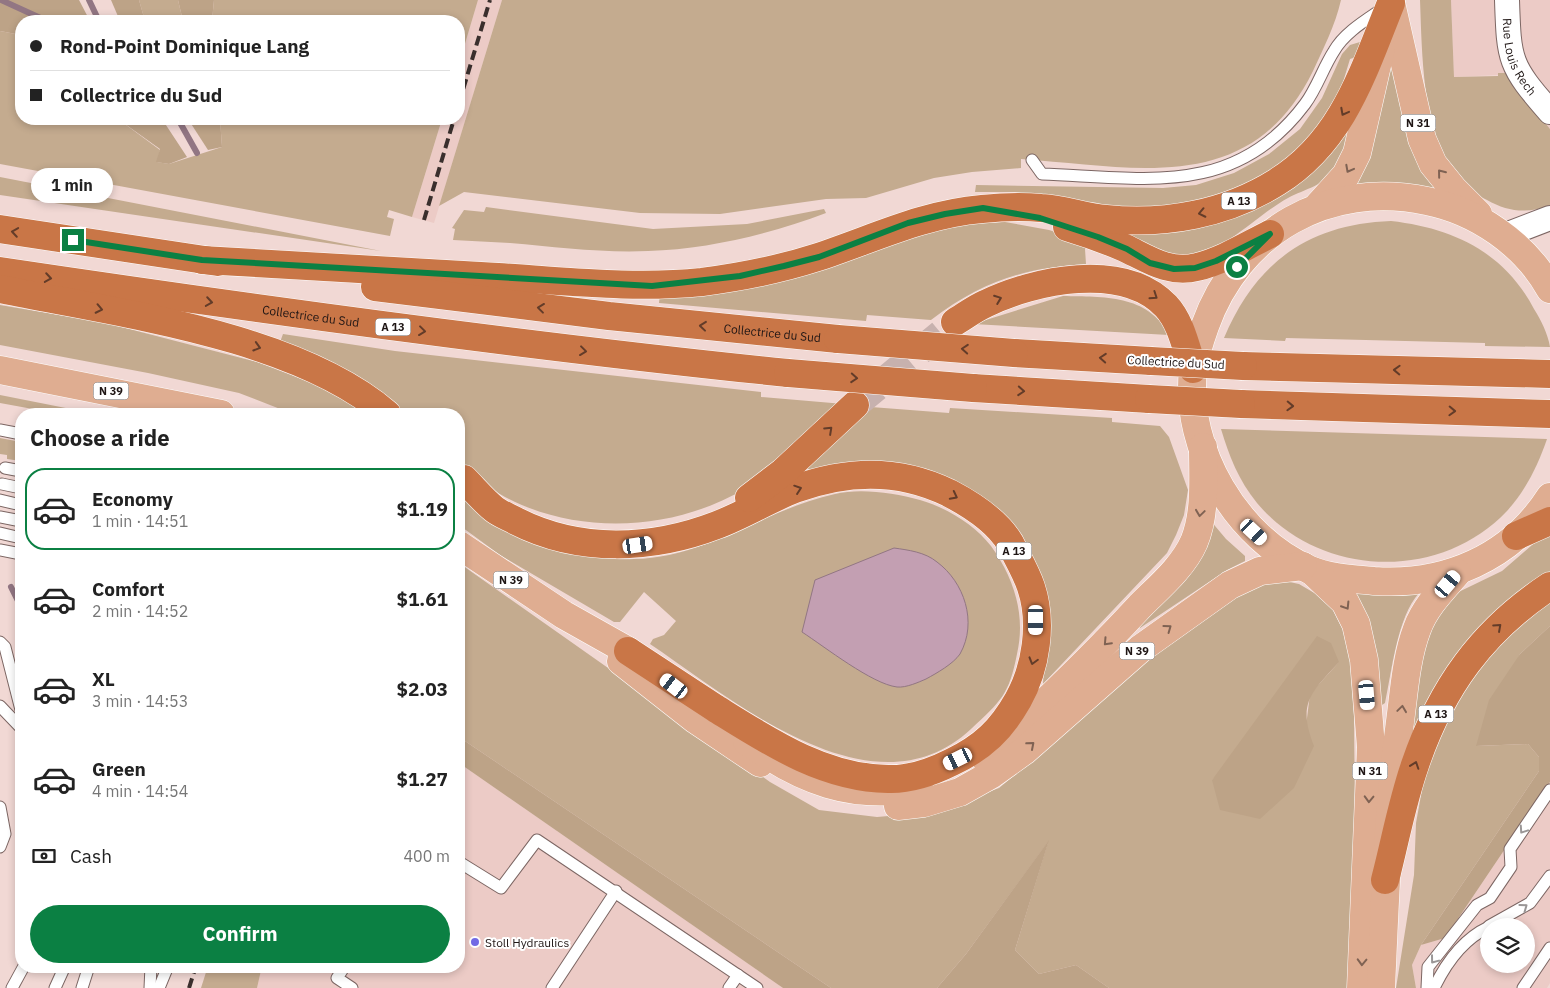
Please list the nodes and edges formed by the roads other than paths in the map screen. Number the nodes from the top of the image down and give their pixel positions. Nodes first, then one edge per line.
1 (1507, 0) edge
2 (1392, 2) edge
3 (1545, 103) edge
4 (1032, 160) dead end
5 (983, 208) junction
6 (1316, 208) junction
7 (1550, 218) edge
8 (0, 229) edge
9 (1494, 229) junction
10 (1270, 234) junction
11 (202, 260) junction
12 (0, 270) edge
13 (0, 289) edge
14 (1550, 289) edge
15 (955, 322) tunnel mouth
16 (1193, 369) junction
17 (0, 370) edge
18 (1542, 374) edge
19 (855, 405) tunnel mouth
20 (191, 408) edge
21 (380, 408) edge
22 (1541, 414) edge
23 (0, 430) edge
24 (15, 433) edge
25 (1204, 447) junction
26 (5, 468) dead end
27 (15, 470) edge
28 (465, 480) edge
29 (465, 481) edge
30 (2, 484) dead end
31 (15, 487) edge
32 (1550, 497) edge
33 (0, 500) edge
34 (15, 504) edge
35 (0, 517) edge
36 (15, 520) edge
37 (1550, 521) edge
38 (0, 533) edge
39 (1516, 536) junction
40 (15, 537) edge
41 (465, 549) edge
42 (0, 550) edge
43 (15, 553) edge
44 (1308, 569) junction
45 (1456, 573) junction
46 (1550, 586) edge
47 (564, 615) junction
48 (0, 642) edge
49 (628, 651) junction
50 (15, 686) edge
51 (0, 706) edge
52 (15, 722) edge
53 (1550, 790) edge
54 (0, 807) edge
55 (0, 847) edge
56 (465, 866) edge
57 (1550, 876) edge
58 (1385, 880) junction
59 (616, 892) junction
60 (1503, 918) edge
61 (1480, 930) edge
62 (1550, 948) edge
63 (20, 973) edge
64 (62, 973) edge
65 (87, 973) edge
66 (152, 973) edge
67 (165, 973) edge
68 (340, 973) edge
69 (738, 975) junction
70 (12, 988) edge
71 (55, 988) edge
72 (82, 988) edge
73 (150, 988) edge
74 (159, 988) edge
75 (352, 988) edge
76 (552, 988) edge
77 (729, 988) edge
78 (757, 988) edge
79 (1361, 988) edge
80 (1381, 988) edge
81 (1428, 988) edge
82 (1434, 988) edge
83 (1523, 988) edge

1 - 3 street, Rue Louis Rech
2 - 4 lane
2 -> 5 highway, A 13
2 -> 6 main road, N 31
9 -> 2 main road, N 31
5 - 10 highway, A 13
5 - 11 highway, A 13
6 - 9 main road, N 31
6 - 10 main road, N 31
7 - 9 street
11 -> 8 highway, Collectrice du Sud / A 13
9 - 14 main road, N 31
10 - 16 main road, N 31
18 -> 11 highway, Collectrice du Sud / A 13, bridge
12 -> 22 highway, Collectrice du Sud / A 13, bridge
13 -> 21 highway
15 -> 16 highway
16 - 25 main road, N 31
17 - 20 main road, N 39
28 -> 19 highway, A 13
23 - 24 lane
25 - 44 main road, N 31
25 -> 49 main road, N 39
26 - 27 lane
29 -> 49 highway, A 13
30 - 31 lane
32 - 39 main road, N 31
33 - 34 lane
35 - 36 lane
37 - 39 highway
38 - 40 lane
39 - 45 main road, N 31
41 - 47 main road, N 39
42 - 43 lane
44 - 45 main road, N 31
47 -> 44 main road, N 39
44 -> 79 main road, N 31
58 -> 45 main road, N 31
58 -> 46 highway, A 13
47 - 49 main road, N 39
48 - 50 lane
51 - 52 lane
53 -> 81 lane
54 - 55 lane
56 - 59 lane
60 -> 57 lane
58 - 80 main road, N 31
59 - 69 lane
59 - 76 lane
61 - 82 lane
62 - 83 lane
63 - 70 lane
64 - 71 lane
65 - 72 lane
66 - 73 lane
67 - 74 lane
68 - 75 lane
69 - 77 lane
69 - 78 lane

